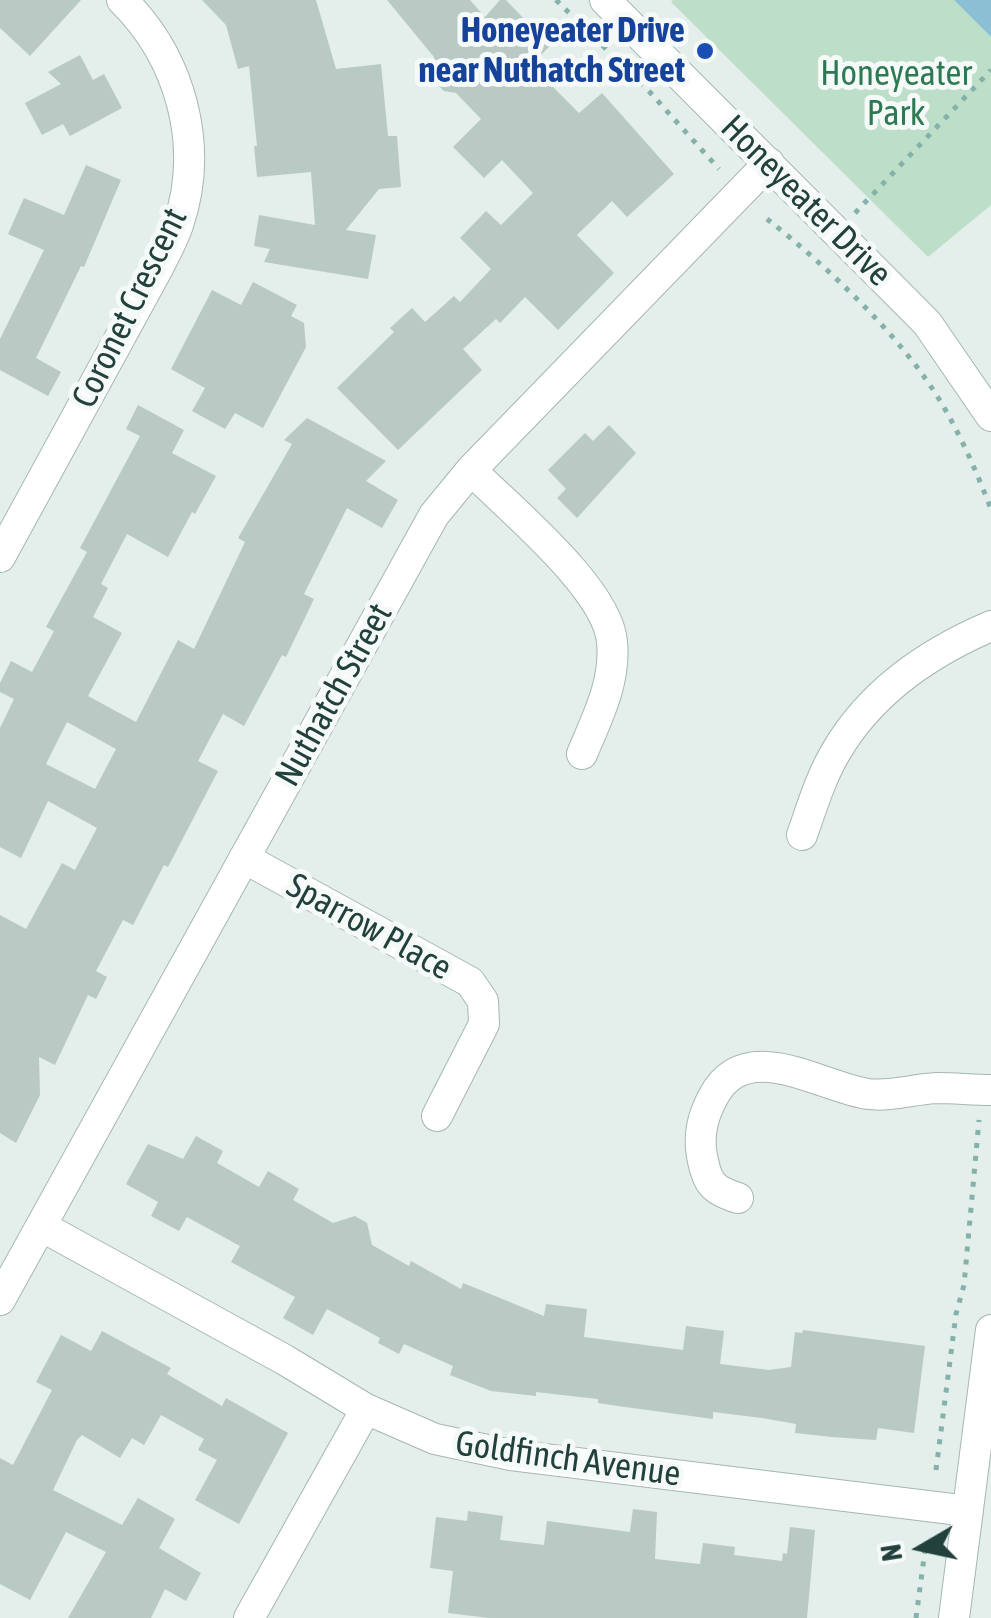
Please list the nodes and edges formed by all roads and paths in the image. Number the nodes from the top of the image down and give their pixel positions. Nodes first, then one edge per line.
1 (122, 0) edge
2 (556, 0) edge
3 (604, 0) edge
4 (991, 70) edge
5 (769, 163) junction
6 (720, 169) dead end
7 (767, 219) dead end
8 (838, 232) junction
9 (991, 416) edge
10 (471, 470) junction
11 (991, 509) edge
12 (0, 557) edge
13 (991, 626) edge
14 (582, 754) dead end
15 (802, 836) dead end
16 (244, 858) junction
17 (991, 1090) edge
18 (437, 1116) dead end
19 (979, 1120) dead end
20 (738, 1198) dead end
21 (41, 1226) junction
22 (0, 1300) edge
23 (991, 1330) edge
24 (366, 1408) junction
25 (936, 1470) dead end
26 (968, 1511) junction
27 (925, 1550) dead end
28 (249, 1618) edge
29 (916, 1618) edge
30 (954, 1618) edge

1 - 12 street, Coronet Crescent
2 - 6 path
3 - 5 street, Honeyeater Drive
4 - 8 path
5 - 8 street, Honeyeater Drive
5 - 10 street, Nuthatch Street
7 - 11 path
8 - 9 street, Honeyeater Drive
10 - 14 street
10 - 16 street, Nuthatch Street
13 - 15 street
16 - 18 street, Sparrow Place
16 - 21 street, Nuthatch Street
17 - 20 street
19 - 25 path
21 - 22 street, Nuthatch Street
21 - 24 street, Goldfinch Avenue
23 - 26 street
24 - 26 street, Goldfinch Avenue
24 - 28 street
26 - 30 street
27 - 29 path

